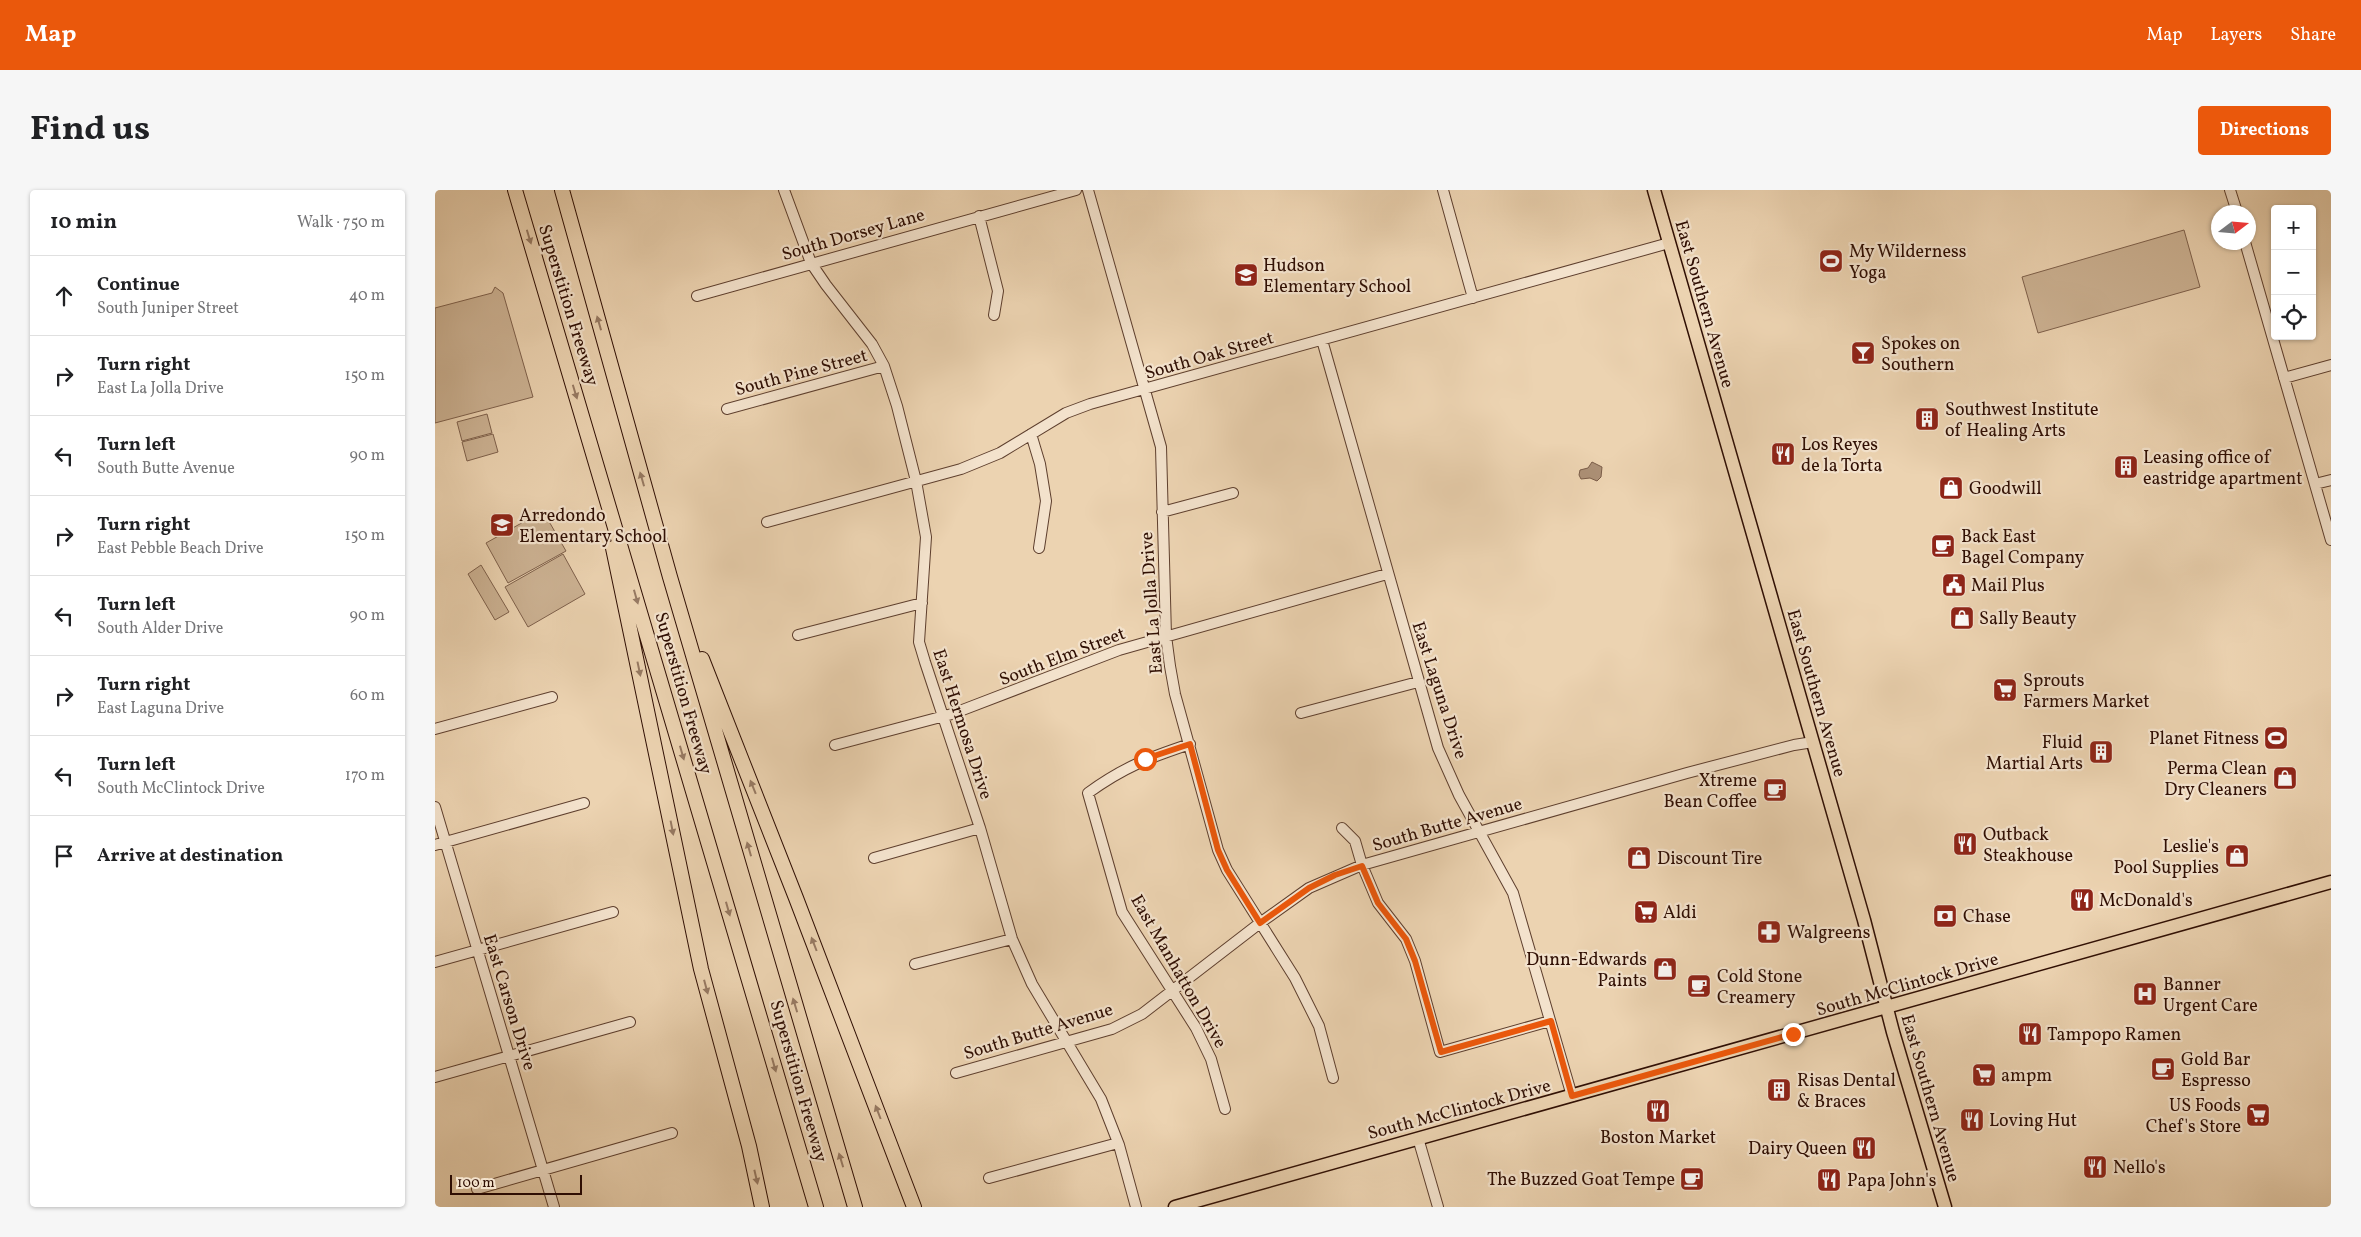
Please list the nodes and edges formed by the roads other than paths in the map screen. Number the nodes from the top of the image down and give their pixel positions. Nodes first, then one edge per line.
1 (515, 190) edge
2 (562, 190) edge
3 (784, 190) edge
4 (1076, 190) edge
5 (1088, 190) edge
6 (1443, 190) edge
7 (1654, 190) edge
8 (2230, 190) edge
9 (2235, 205) edge
10 (979, 216) junction
11 (1669, 243) junction
12 (2247, 250) edge
13 (811, 263) junction
14 (697, 296) dead end
15 (1473, 298) junction
16 (994, 315) dead end
17 (1322, 340) junction
18 (2331, 365) edge
19 (884, 366) junction
20 (2284, 378) junction
21 (1145, 389) junction
22 (727, 409) dead end
23 (1031, 434) junction
24 (592, 450) junction
25 (2331, 480) edge
26 (916, 481) junction
27 (2315, 484) junction
28 (1233, 493) dead end
29 (1162, 512) junction
30 (767, 522) dead end
31 (2331, 540) edge
32 (1039, 548) dead end
33 (1387, 574) junction
34 (669, 577) junction
35 (922, 603) junction
36 (798, 635) dead end
37 (1166, 636) junction
38 (1418, 682) junction
39 (552, 697) dead end
40 (1301, 714) dead end
41 (942, 718) junction
42 (435, 729) edge
43 (1813, 742) junction
44 (1190, 744) junction
45 (835, 745) dead end
46 (584, 803) dead end
47 (435, 806) edge
48 (980, 828) junction
49 (1342, 828) dead end
50 (1481, 831) junction
51 (440, 844) edge
52 (873, 858) dead end
53 (1362, 866) junction
54 (2331, 882) edge
55 (613, 912) dead end
56 (1260, 923) junction
57 (1012, 939) junction
58 (477, 950) junction
59 (435, 962) edge
60 (915, 964) dead end
61 (1172, 992) junction
62 (1887, 1008) junction
63 (1551, 1021) junction
64 (630, 1022) dead end
65 (1067, 1043) junction
66 (509, 1058) junction
67 (956, 1073) dead end
68 (435, 1077) edge
69 (1333, 1078) dead end
70 (1572, 1096) junction
71 (1225, 1109) dead end
72 (672, 1134) dead end
73 (1418, 1138) junction
74 (1118, 1143) junction
75 (543, 1170) junction
76 (989, 1178) dead end
77 (477, 1189) dead end
78 (554, 1207) edge
79 (762, 1207) edge
80 (814, 1207) edge
81 (855, 1207) edge
82 (914, 1207) edge
83 (1136, 1207) edge
84 (1175, 1207) edge
85 (1438, 1207) edge
86 (1945, 1207) edge

1 -> 24 highway, Superstition Freeway
34 -> 2 highway, Superstition Freeway
3 - 13 street, East Hermosa Drive
4 - 10 street, South Dorsey Lane
5 - 21 street, East La Jolla Drive
6 - 15 street
7 - 11 main road, East Southern Avenue
8 - 9 street
10 - 13 street, South Dorsey Lane
10 - 16 street
11 - 15 street, South Oak Street
11 - 43 main road, East Southern Avenue
12 - 20 street
13 - 14 street, South Dorsey Lane
13 - 19 street, East Hermosa Drive
15 - 17 street, South Oak Street
17 - 21 street, South Oak Street
17 - 33 street, East Laguna Drive
18 - 20 street
19 - 22 street, South Pine Street
19 - 26 street, East Hermosa Drive
20 - 27 street
21 - 23 street, South Oak Street
21 - 29 street, East La Jolla Drive
23 - 26 street, South Oak Street
23 - 32 street
24 -> 79 highway
24 -> 80 highway, Superstition Freeway
25 - 27 street
26 - 30 street, South Oak Street
26 - 35 street, East Hermosa Drive
27 - 31 street
28 - 29 street
29 - 37 street, East La Jolla Drive
33 - 37 street, South Elm Street
33 - 38 street, East Laguna Drive
81 -> 34 highway, Superstition Freeway
82 -> 34 highway
35 - 36 street
35 - 41 street, East Hermosa Drive
37 - 41 street, South Elm Street
37 - 44 street, East La Jolla Drive
38 - 40 street
38 - 50 street, East Laguna Drive
39 - 42 street
41 - 45 street, South Elm Street
41 - 48 street, East Hermosa Drive
43 - 50 street, South Butte Avenue
43 - 62 main road, East Southern Avenue
44 - 56 street, East La Jolla Drive
44 - 61 street, East Manhatton Drive
46 - 51 street
47 - 51 street, East Carson Drive
48 - 52 street
48 - 57 street, East Hermosa Drive
49 - 53 street
50 - 53 street, South Butte Avenue
50 - 63 street, East Laguna Drive
51 - 58 street, East Carson Drive
53 - 56 street, South Butte Avenue
53 - 63 street
54 - 62 main road, South McClintock Drive
55 - 58 street
56 - 61 street, South Butte Avenue
56 - 69 street, East La Jolla Drive
57 - 60 street
57 - 65 street, East Hermosa Drive
58 - 59 street
58 - 66 street, East Carson Drive
61 - 65 street, South Butte Avenue
61 - 71 street, East Manhatton Drive
62 - 70 main road, South McClintock Drive
62 - 86 main road, East Southern Avenue
63 - 70 street, East Laguna Drive
64 - 66 street
65 - 67 street, South Butte Avenue
65 - 74 street, East Hermosa Drive
66 - 68 street
66 - 75 street, East Carson Drive
70 - 73 main road, South McClintock Drive
72 - 75 street
73 - 84 main road, South McClintock Drive
73 - 85 street
74 - 76 street
74 - 83 street, East Hermosa Drive
75 - 77 street
75 - 78 street, East Carson Drive

